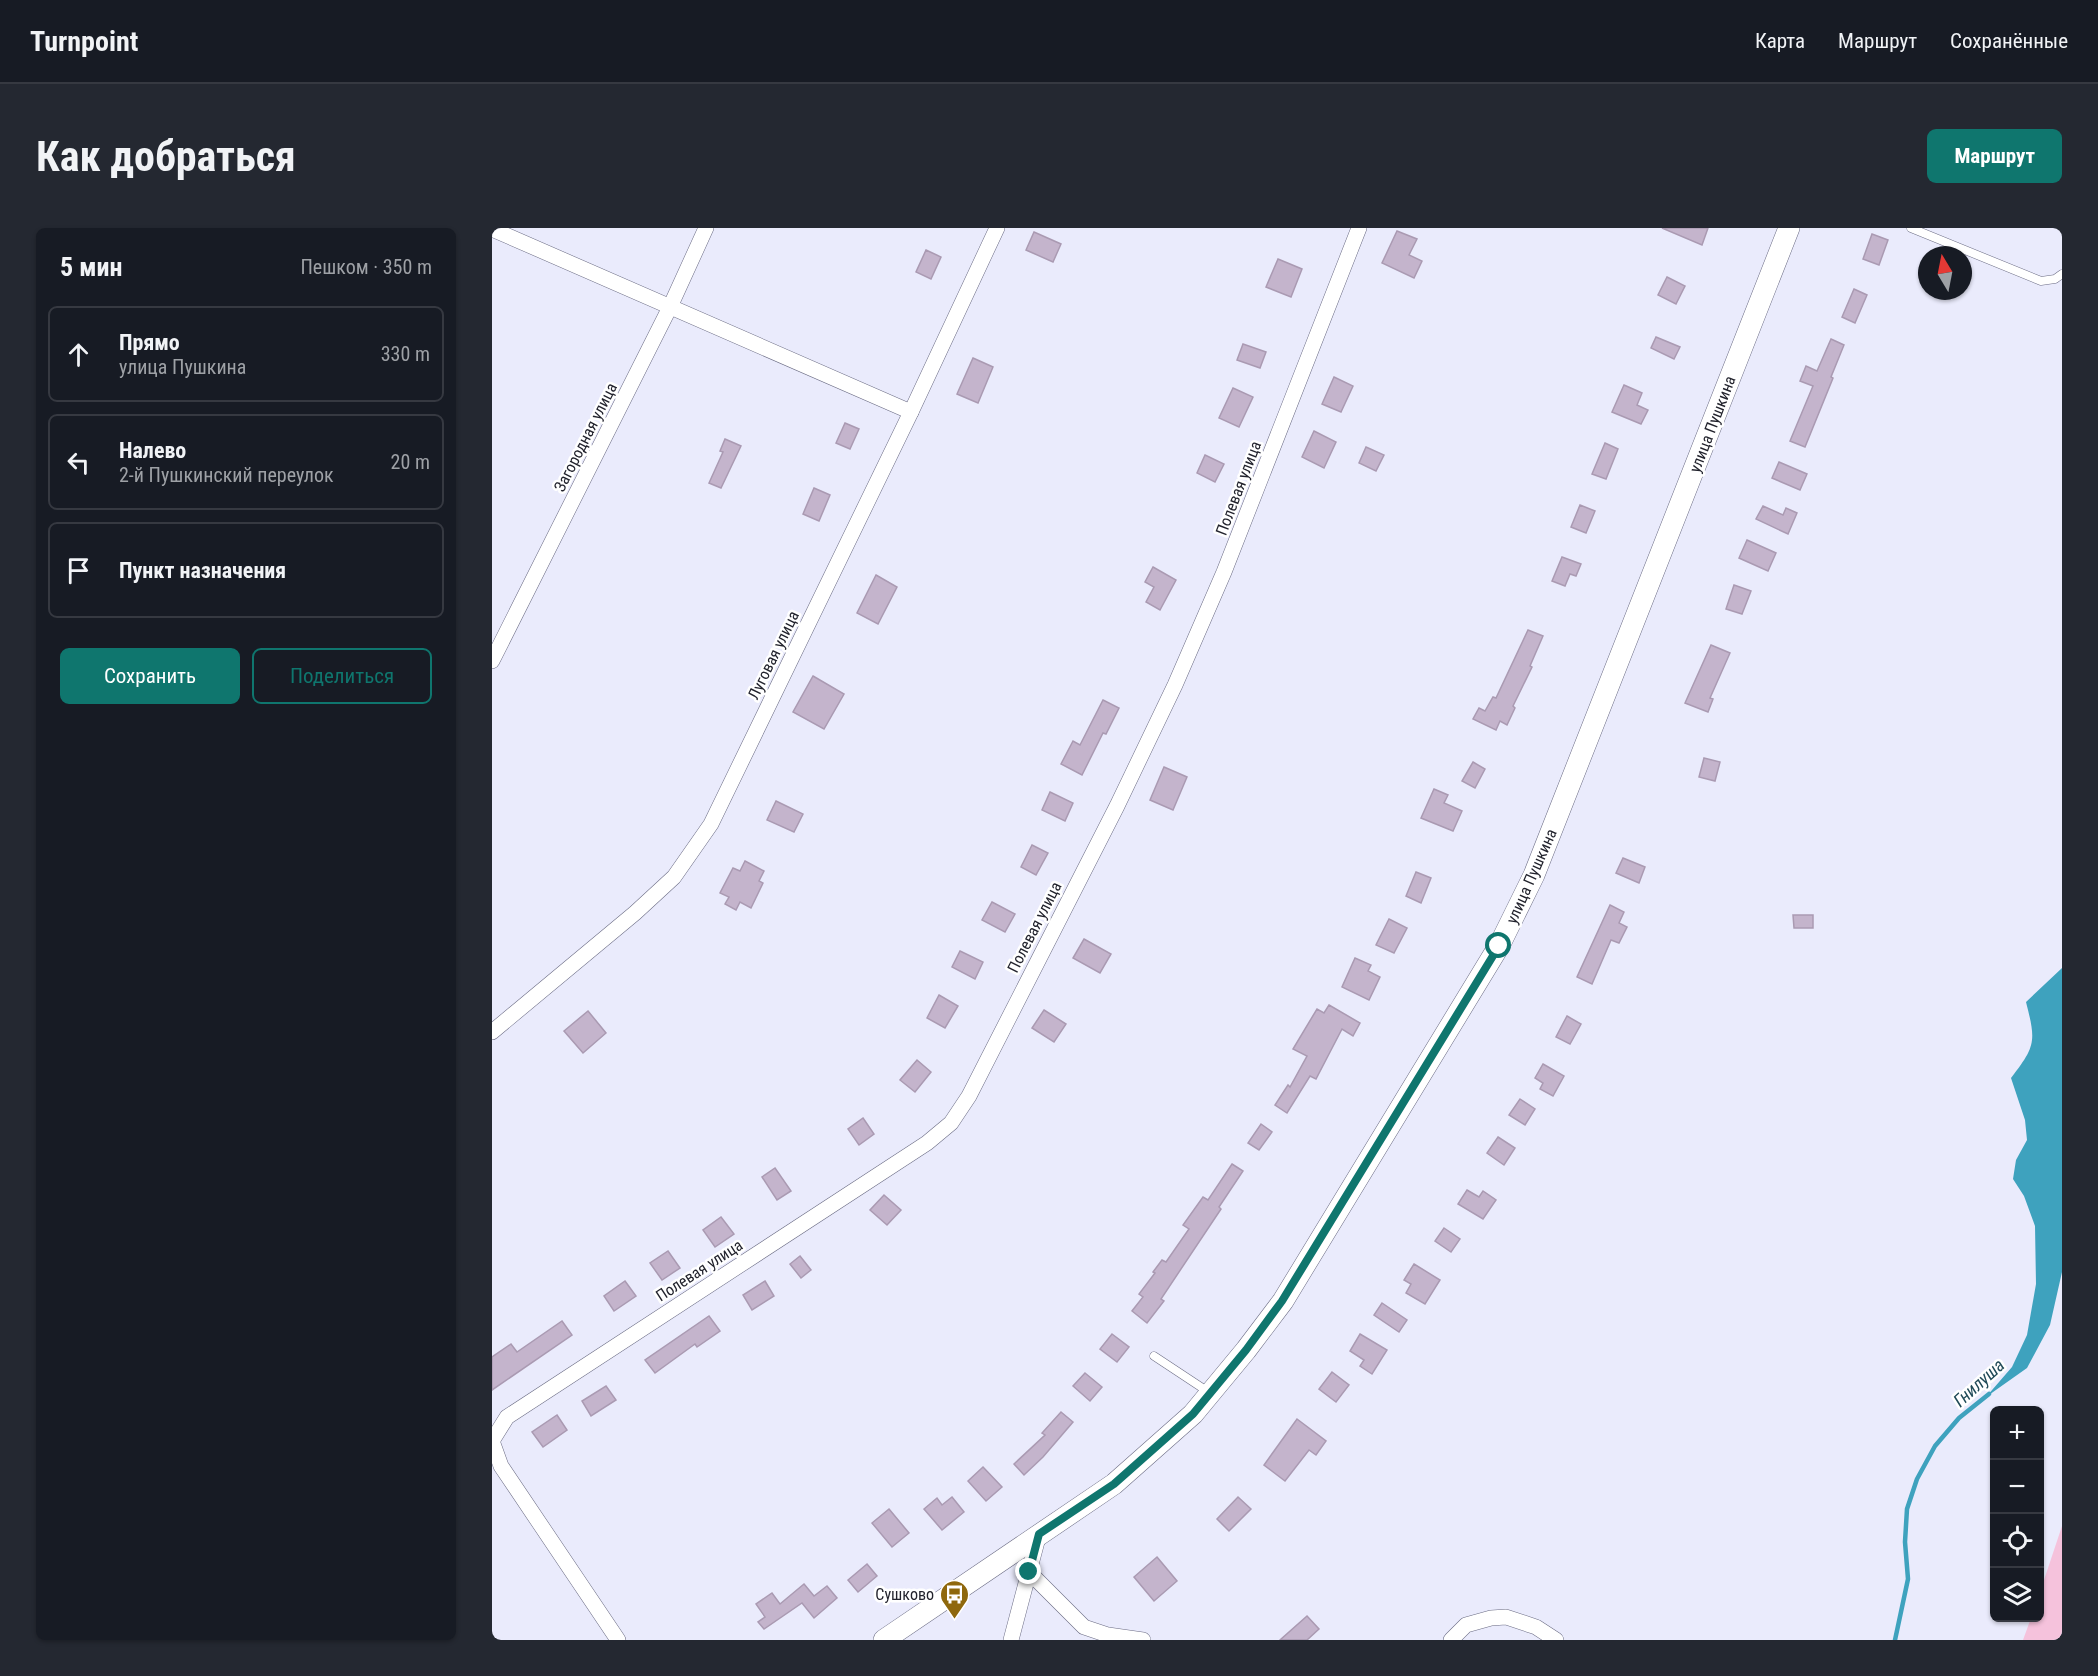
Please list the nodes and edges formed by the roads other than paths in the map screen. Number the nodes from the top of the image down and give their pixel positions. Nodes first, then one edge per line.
1 (706, 228) edge
2 (997, 228) edge
3 (1359, 228) edge
4 (1789, 228) edge
5 (1911, 228) edge
6 (492, 229) edge
7 (2062, 274) edge
8 (670, 307) junction
9 (911, 412) junction
10 (492, 661) edge
11 (492, 1032) edge
12 (1154, 1356) dead end
13 (1210, 1393) junction
14 (492, 1441) edge
15 (1039, 1534) junction
16 (1029, 1572) junction
17 (618, 1640) edge
18 (884, 1640) edge
19 (1011, 1640) edge
20 (1143, 1640) edge
21 (1451, 1640) edge
22 (1556, 1640) edge

1 - 8 street, Загородная улица
2 - 9 street, Луговая улица
3 - 14 street, Полевая улица
4 - 13 main road, улица Пушкина
5 - 7 lane
6 - 8 street
8 - 9 street
8 - 10 street, Загородная улица
9 - 11 street, Луговая улица
12 - 13 lane
13 - 15 main road, улица Пушкина
14 - 17 street
15 - 16 street
15 - 18 main road, улица Пушкина
16 - 19 street
16 - 20 street
21 - 22 street

